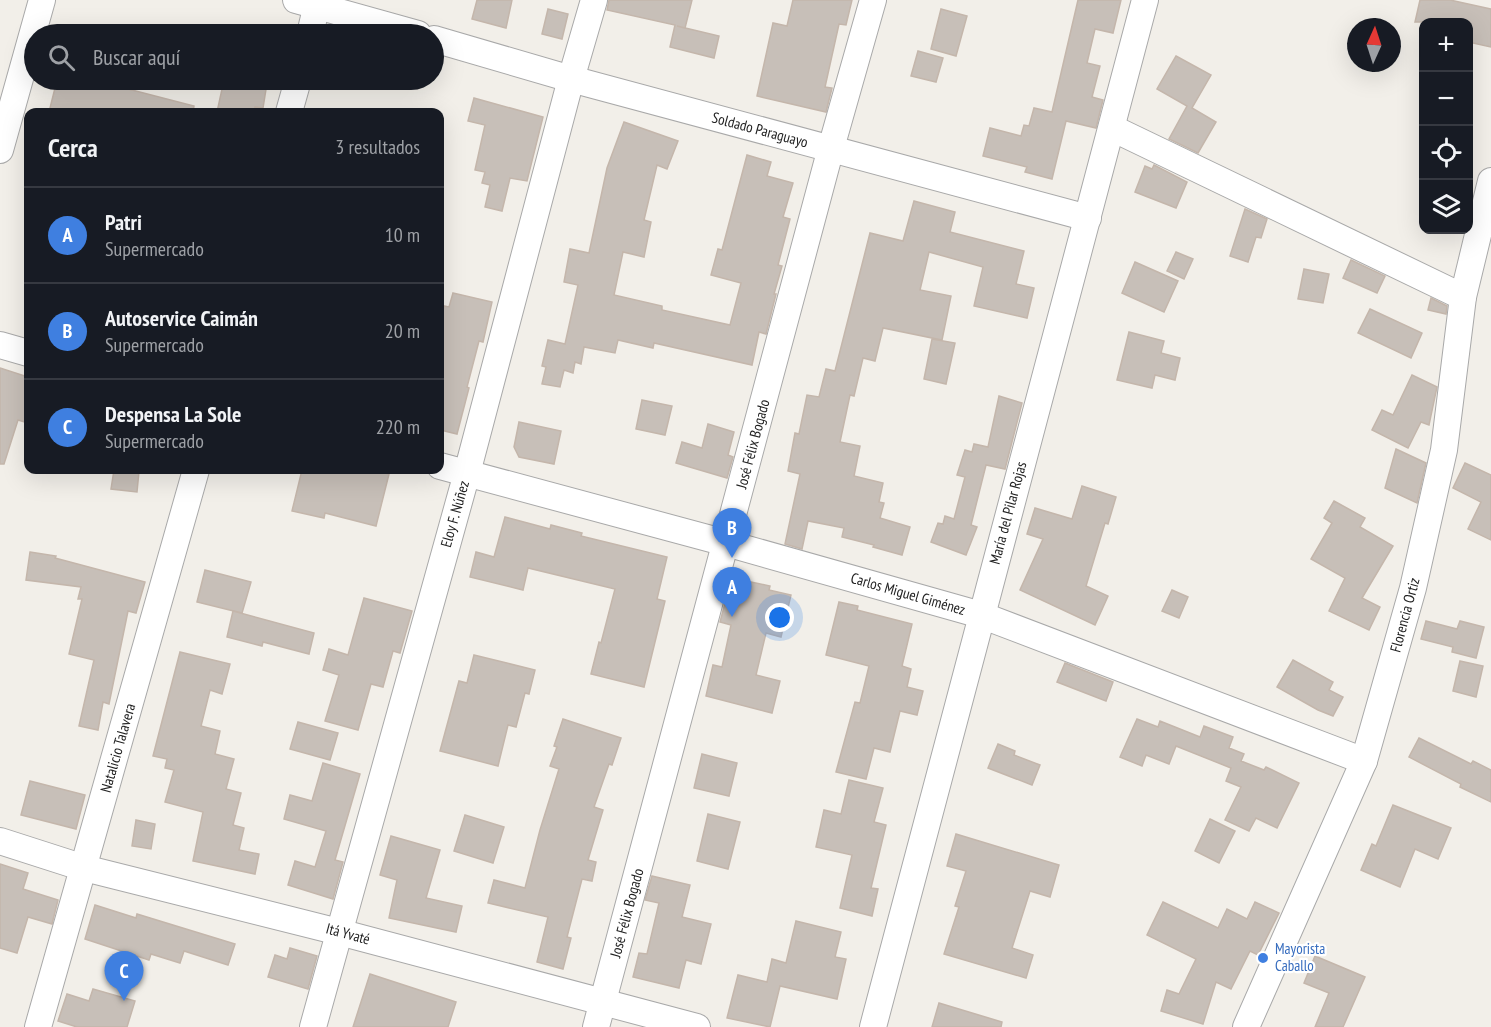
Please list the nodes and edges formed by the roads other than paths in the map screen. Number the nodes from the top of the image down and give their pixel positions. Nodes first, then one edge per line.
1 (42, 0) edge
2 (594, 0) edge
3 (873, 0) edge
4 (1145, 0) edge
5 (311, 2) edge
6 (35, 24) edge
7 (310, 24) edge
8 (385, 24) edge
9 (444, 42) edge
10 (24, 64) edge
11 (571, 79) junction
12 (296, 90) edge
13 (291, 108) edge
14 (1112, 128) junction
15 (831, 148) junction
16 (0, 150) edge
17 (1491, 181) edge
18 (1088, 218) junction
19 (1463, 297) junction
20 (0, 345) edge
21 (24, 352) edge
22 (444, 467) edge
23 (467, 473) junction
24 (195, 474) edge
25 (726, 543) junction
26 (981, 615) junction
27 (1364, 760) junction
28 (0, 841) edge
29 (84, 868) junction
30 (339, 932) junction
31 (599, 1015) edge
32 (38, 1027) edge
33 (313, 1027) edge
34 (697, 1027) edge
35 (873, 1027) edge
36 (1246, 1027) edge

1 - 6 street
2 - 11 street, Eloy F. Núñez
3 - 15 street, José Félix Bogado
4 - 14 street, María del Pilar Rojas
5 - 7 street
5 - 8 street
9 - 11 street, Soldado Paraguayo
10 - 16 street
11 - 15 street, Soldado Paraguayo
11 - 23 street, Eloy F. Núñez
12 - 13 street
14 - 18 street, María del Pilar Rojas
14 - 19 street
15 - 18 street, Soldado Paraguayo
15 - 25 street, José Félix Bogado
17 - 19 street, Florencia Ortiz
18 - 26 street, María del Pilar Rojas
19 - 27 street, Florencia Ortiz
20 - 21 street
22 - 23 street, Carlos Miguel Giménez
23 - 25 street, Carlos Miguel Giménez
23 - 30 street, Eloy F. Núñez
24 - 29 street, Natalicio Talavera
25 - 26 street, Carlos Miguel Giménez
25 - 31 street, José Félix Bogado
26 - 27 street, Carlos Miguel Giménez
26 - 35 street, María del Pilar Rojas
27 - 36 street, Florencia Ortiz
28 - 29 street, Itá Yvaté
29 - 30 street, Itá Yvaté
29 - 32 street, Natalicio Talavera
30 - 31 street, Itá Yvaté
30 - 33 street, Eloy F. Núñez
31 - 34 street, Itá Yvaté

